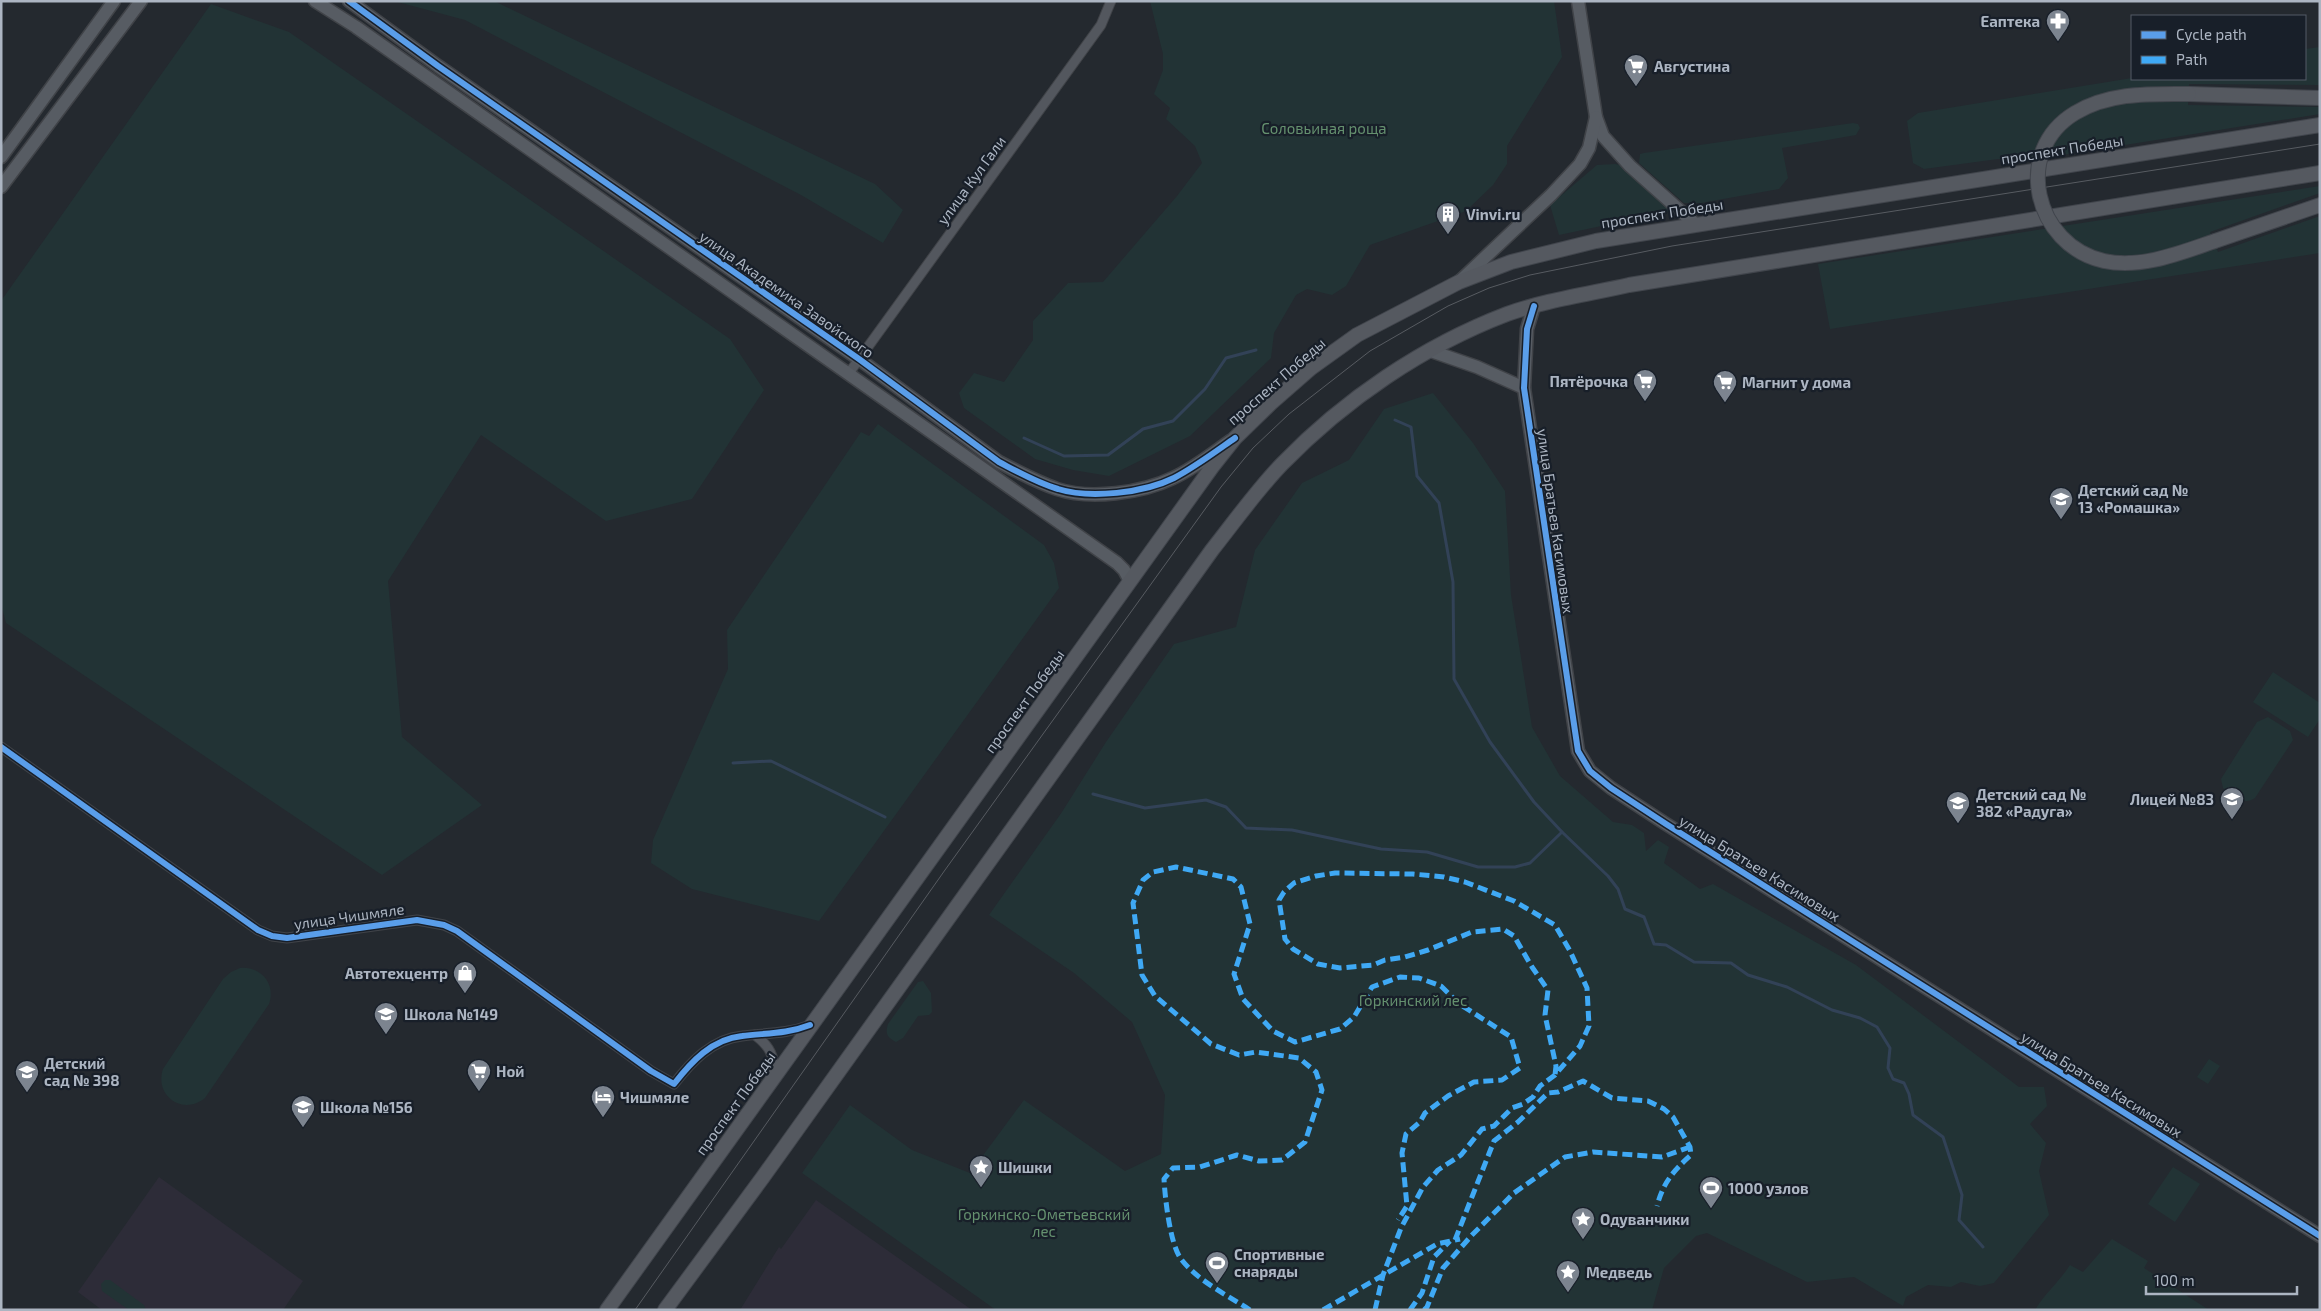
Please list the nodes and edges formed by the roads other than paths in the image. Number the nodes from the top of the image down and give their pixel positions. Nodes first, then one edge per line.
1 (114, 1) edge
2 (141, 1) edge
3 (315, 1) edge
4 (349, 1) edge
5 (1112, 1) edge
6 (1578, 1) edge
7 (2320, 98) edge
8 (1596, 117) junction
9 (2320, 124) edge
10 (1, 157) edge
11 (2320, 173) edge
12 (1, 187) edge
13 (2320, 205) edge
14 (1694, 223) junction
15 (1459, 282) junction
16 (1534, 306) junction
17 (1431, 351) junction
18 (859, 359) junction
19 (849, 373) junction
20 (1524, 388) junction
21 (1235, 438) junction
22 (1130, 581) junction
23 (1, 747) edge
24 (810, 1025) junction
25 (755, 1035) junction
26 (774, 1076) junction
27 (2320, 1236) edge
28 (606, 1310) edge
29 (666, 1310) edge

1 - 10 street
2 - 12 street
3 - 19 street, улица Академика Завойского
4 - 18 street, улица Академика Завойского
5 - 18 street, улица Кул Гали
6 - 8 street
7 - 13 main road, bridge
8 - 14 street
8 - 15 street
9 - 14 main road, проспект Победы
11 - 16 main road
14 - 15 main road, проспект Победы
15 - 21 main road, проспект Победы
16 - 17 main road
16 - 20 street, улица Братьев Касимовых
17 - 20 street
17 - 29 main road
18 - 19 street, улица Кул Гали
18 - 21 street, улица Академика Завойского
19 - 22 street, улица Академика Завойского
20 - 27 street, улица Братьев Касимовых
21 - 22 main road, проспект Победы
22 - 24 main road, проспект Победы
23 - 25 street, улица Чишмяле
24 - 25 street, улица Чишмяле
24 - 26 main road, проспект Победы
25 - 26 street
26 - 28 main road, проспект Победы

